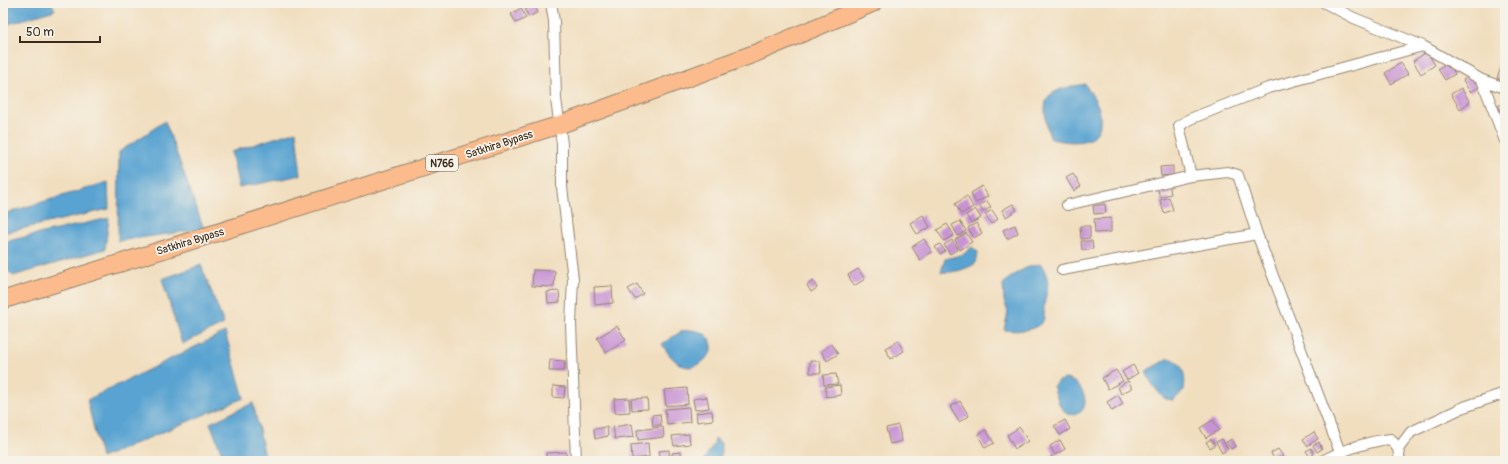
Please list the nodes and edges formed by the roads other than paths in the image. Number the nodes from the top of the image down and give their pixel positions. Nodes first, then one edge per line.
1 (551, 3) edge
2 (873, 3) edge
3 (1324, 3) edge
4 (1423, 46) junction
5 (1482, 80) junction
6 (1505, 88) edge
7 (559, 126) junction
8 (1505, 141) edge
9 (1191, 176) junction
10 (1067, 205) dead end
11 (1257, 234) junction
12 (1062, 270) dead end
13 (3, 300) edge
14 (1505, 394) edge
15 (1398, 449) junction
16 (1340, 452) junction
17 (576, 461) edge
18 (1322, 461) edge
19 (1400, 461) edge

1 - 7 street
2 - 7 highway, Satkhira Bypass / N766
3 - 4 street
4 - 5 street
4 - 9 street
5 - 6 street
5 - 8 street
7 - 13 highway, Satkhira Bypass / N766
7 - 17 street
9 - 10 street
9 - 11 street
11 - 12 street
11 - 16 street
14 - 15 street
15 - 16 street
15 - 19 street
16 - 18 street

